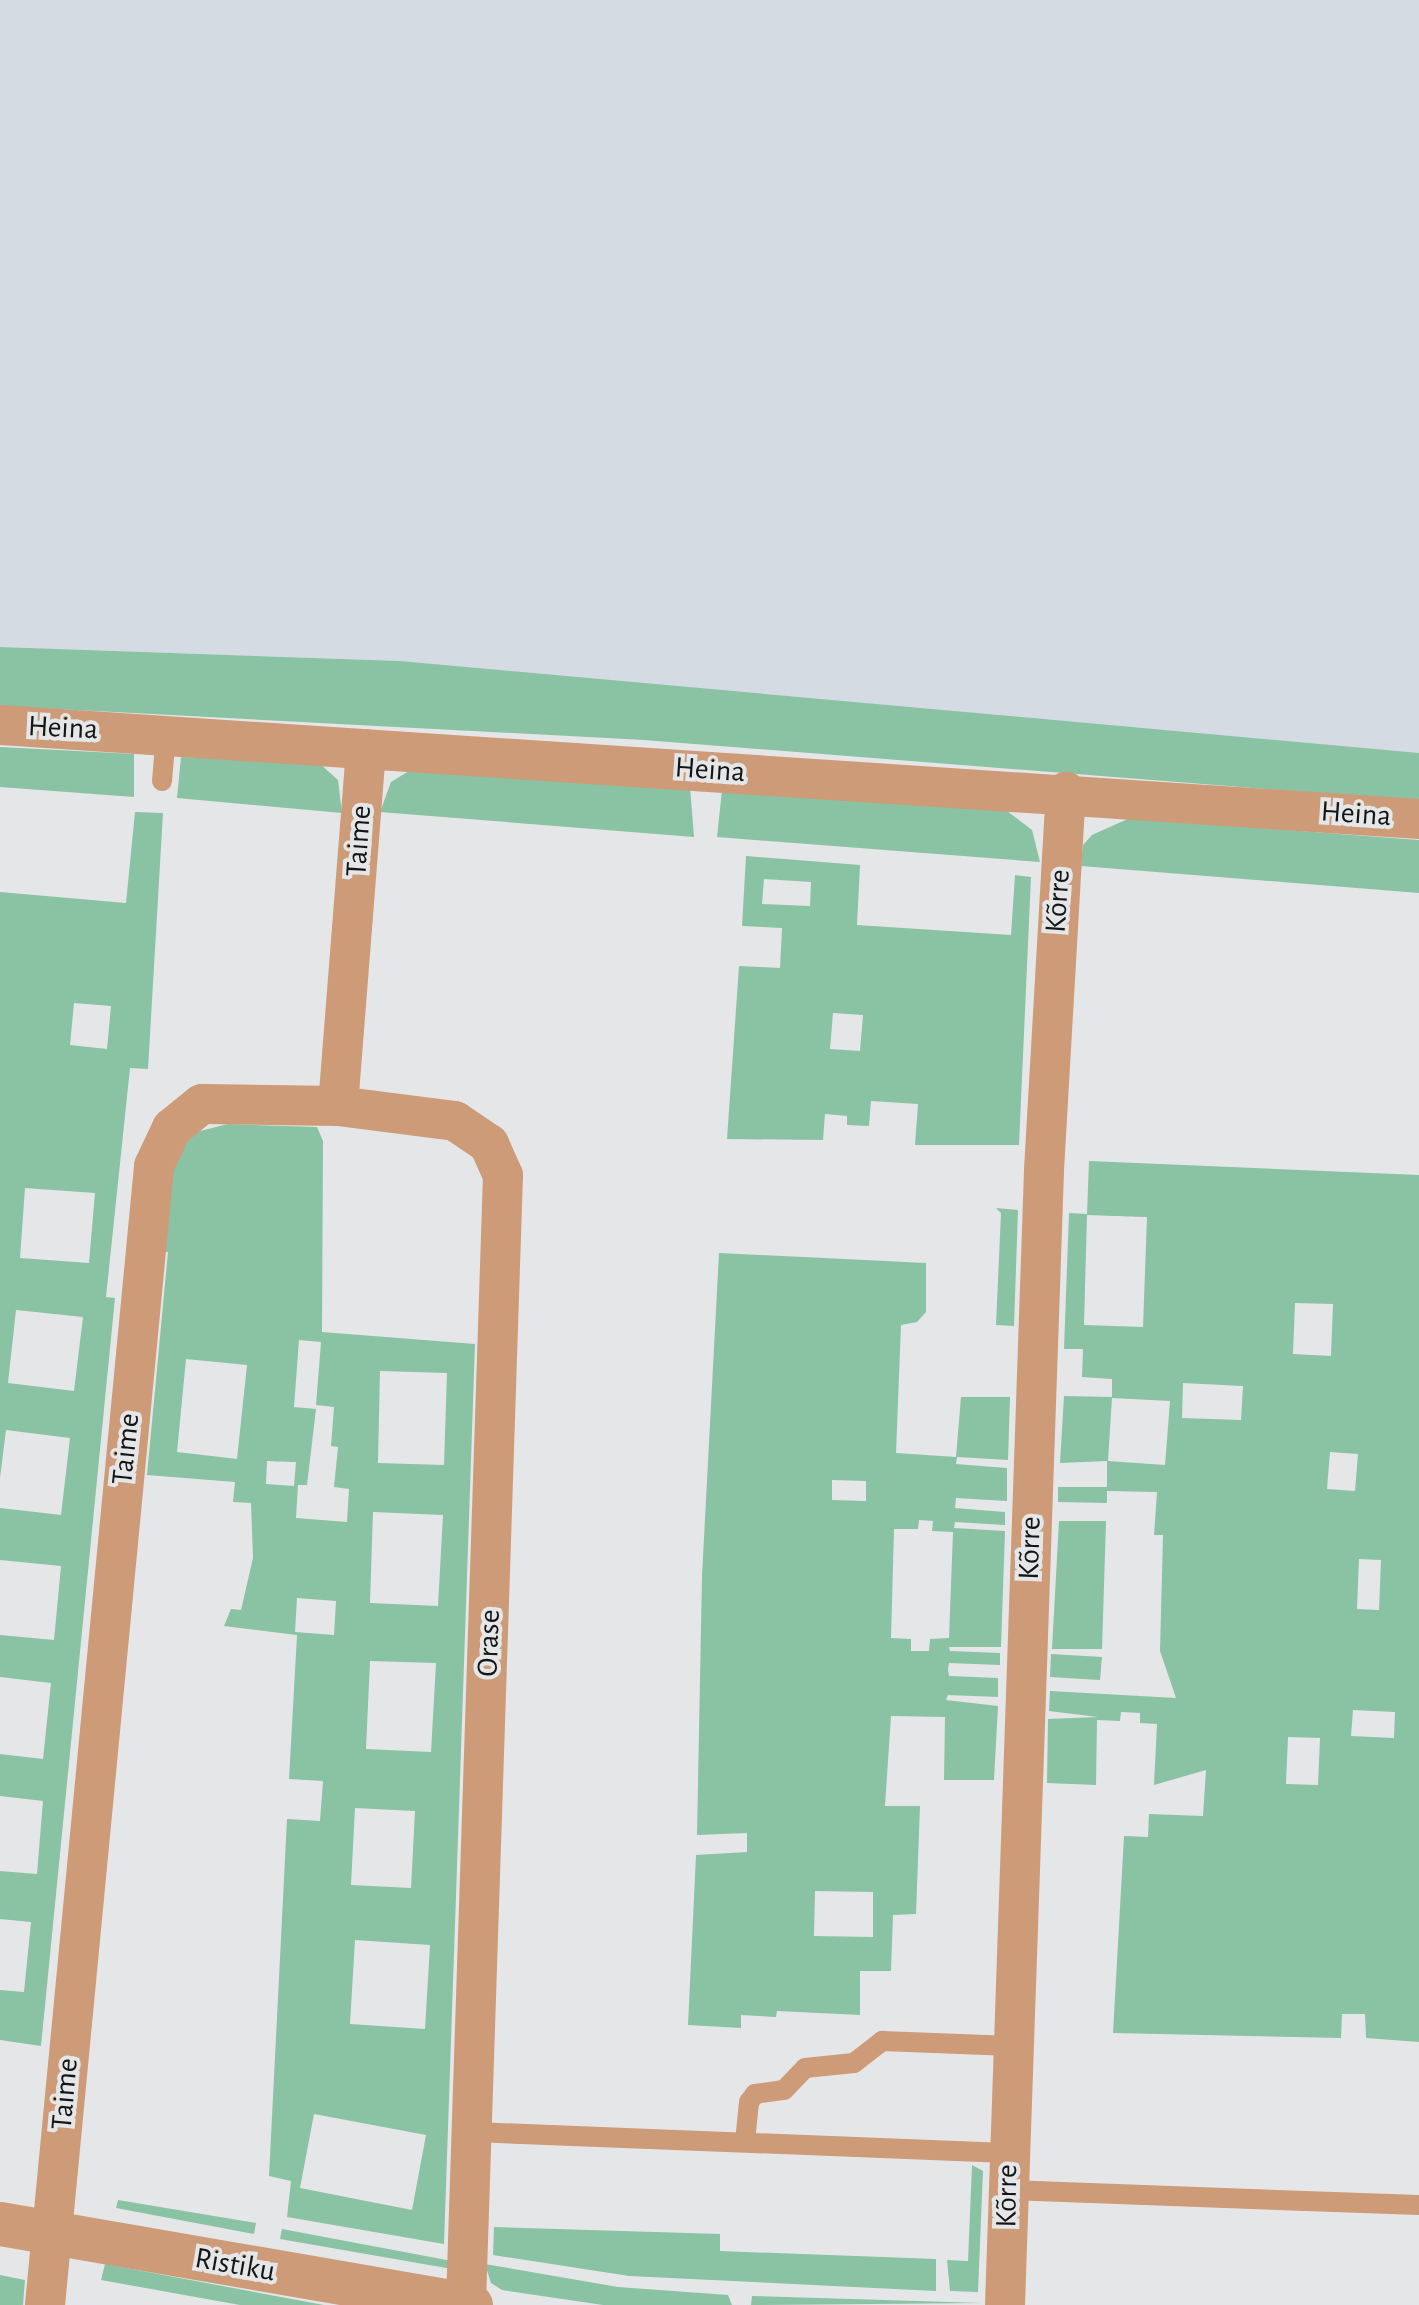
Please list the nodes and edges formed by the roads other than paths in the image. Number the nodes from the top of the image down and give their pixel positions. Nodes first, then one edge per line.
1 (0, 725) edge
2 (166, 734) junction
3 (366, 749) junction
4 (162, 781) dead end
5 (1066, 792) junction
6 (1419, 819) edge
7 (338, 1106) junction
8 (1012, 2046) junction
9 (473, 2132) junction
10 (745, 2142) junction
11 (1007, 2172) junction
12 (1419, 2205) edge
13 (0, 2224) edge
14 (50, 2233) junction
15 (1014, 2302) edge
16 (45, 2305) edge
17 (468, 2305) edge

1 - 2 street, Heina
2 - 3 street, Heina
2 - 4 lane
3 - 5 street, Heina
3 - 7 street, Taime
5 - 6 street, Heina
5 - 8 street, Kõrre
7 - 9 street, Orase
7 - 14 street, Taime
8 - 10 lane
8 - 11 street, Kõrre
9 - 10 lane
9 - 17 street, Orase
10 - 11 lane
11 - 12 lane
11 - 15 street, Kõrre
13 - 14 street, Ristiku
14 - 16 street, Taime
14 - 17 street, Ristiku

